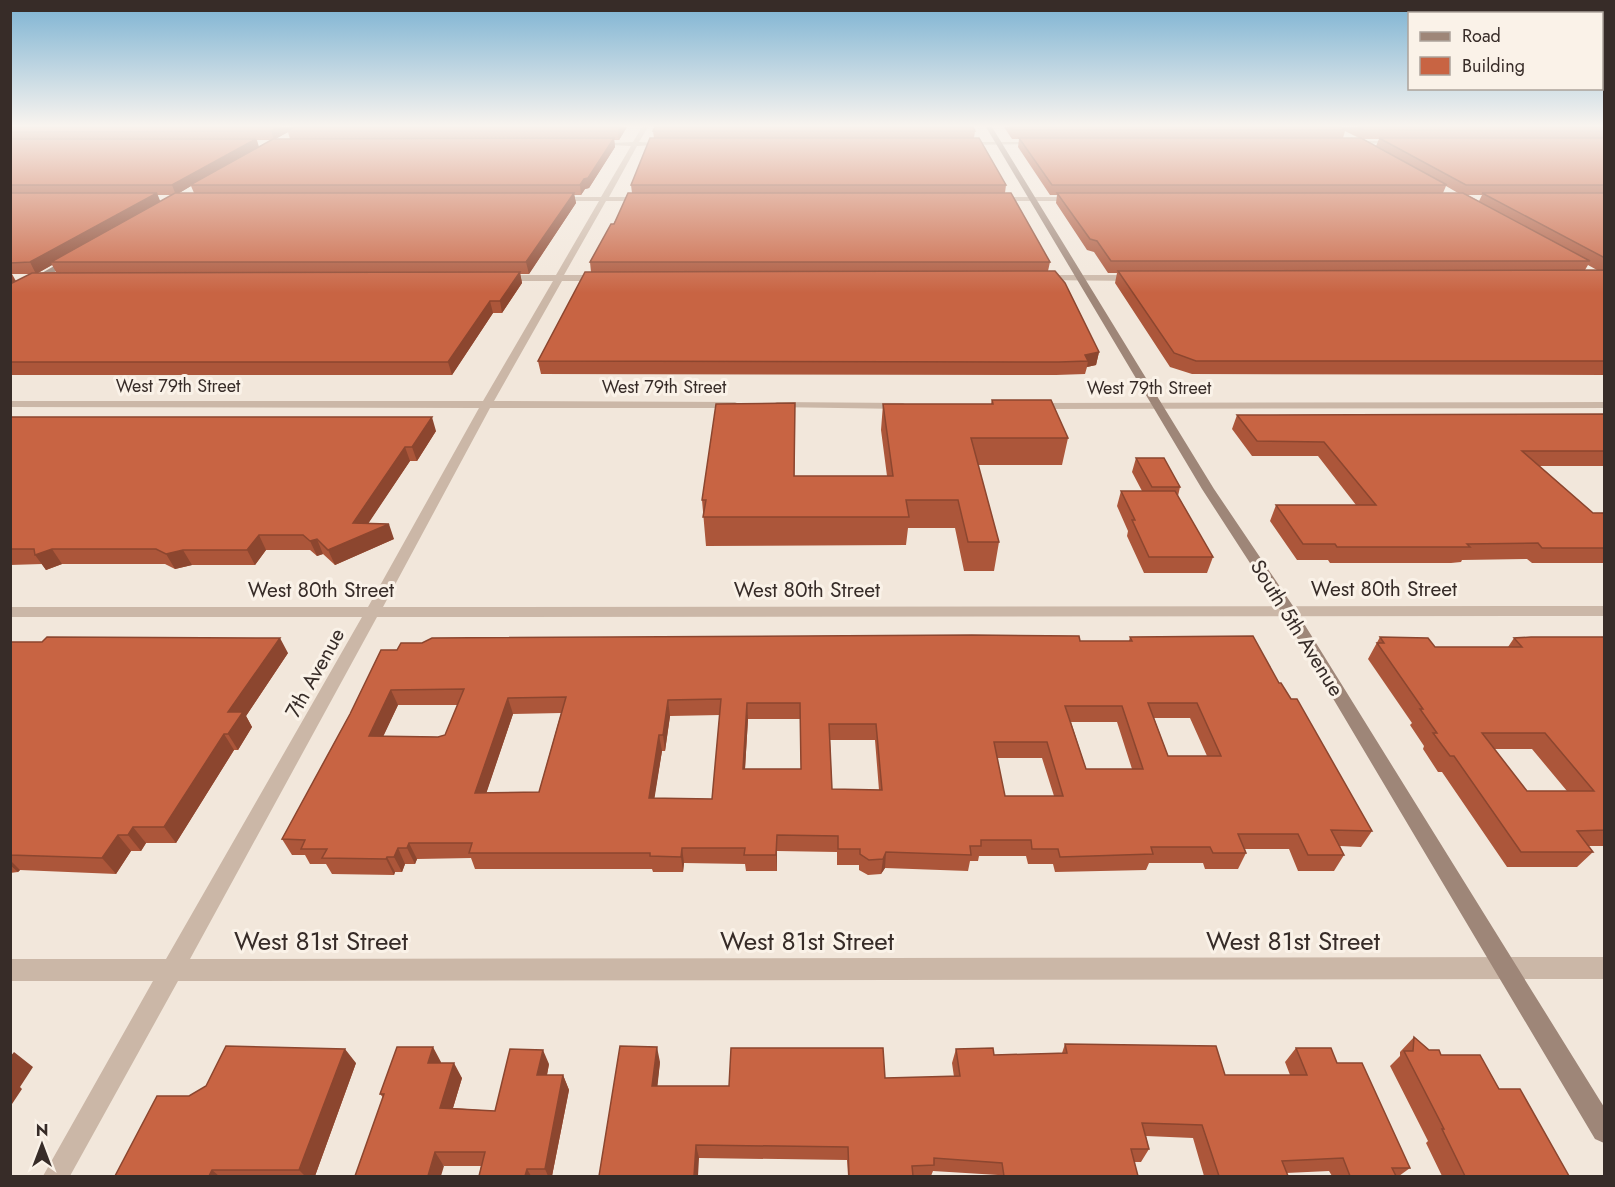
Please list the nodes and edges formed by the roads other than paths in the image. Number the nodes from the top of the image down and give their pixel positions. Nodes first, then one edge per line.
1 (613, 182) edge
2 (1022, 182) edge
3 (548, 199) edge
4 (603, 199) junction
5 (658, 199) edge
6 (986, 199) edge
7 (1032, 199) junction
8 (1085, 199) edge
9 (77, 256) edge
10 (489, 278) edge
11 (560, 278) junction
12 (608, 278) edge
13 (1035, 278) edge
14 (1082, 278) junction
15 (1153, 278) edge
16 (13, 279) edge
17 (37, 279) junction
18 (60, 279) edge
19 (10, 295) edge
20 (10, 404) edge
21 (486, 405) junction
22 (1605, 405) edge
23 (917, 406) edge
24 (1025, 406) edge
25 (1158, 406) junction
26 (1288, 610) junction
27 (374, 611) junction
28 (1605, 611) edge
29 (10, 612) edge
30 (1605, 968) edge
31 (1506, 969) junction
32 (10, 970) edge
33 (172, 970) junction
34 (1605, 1130) edge
35 (57, 1176) edge

1 - 4 street, 7th Avenue
2 - 7 street, South 5th Avenue
3 - 4 street
4 - 5 street
4 - 11 street, 7th Avenue
6 - 7 street
7 - 8 street
7 - 14 street, South 5th Avenue
9 - 17 street
10 - 11 street
11 - 12 street
11 - 21 street, 7th Avenue
13 - 14 street
14 - 15 street
14 - 25 street, South 5th Avenue
16 - 17 street
17 - 18 street
17 - 19 street
20 - 21 street, West 79th Street
21 - 23 street, West 79th Street
21 - 27 street, 7th Avenue
22 - 25 street, West 79th Street
24 - 25 street, West 79th Street
25 - 26 street, South 5th Avenue
26 - 27 street, West 80th Street
26 - 28 street, West 80th Street
26 - 31 street, South 5th Avenue
27 - 29 street, West 80th Street
27 - 33 street, 7th Avenue
30 - 31 street, West 81st Street
31 - 33 street, West 81st Street
31 - 34 street, South 5th Avenue
32 - 33 street, West 81st Street
33 - 35 street, 7th Avenue

